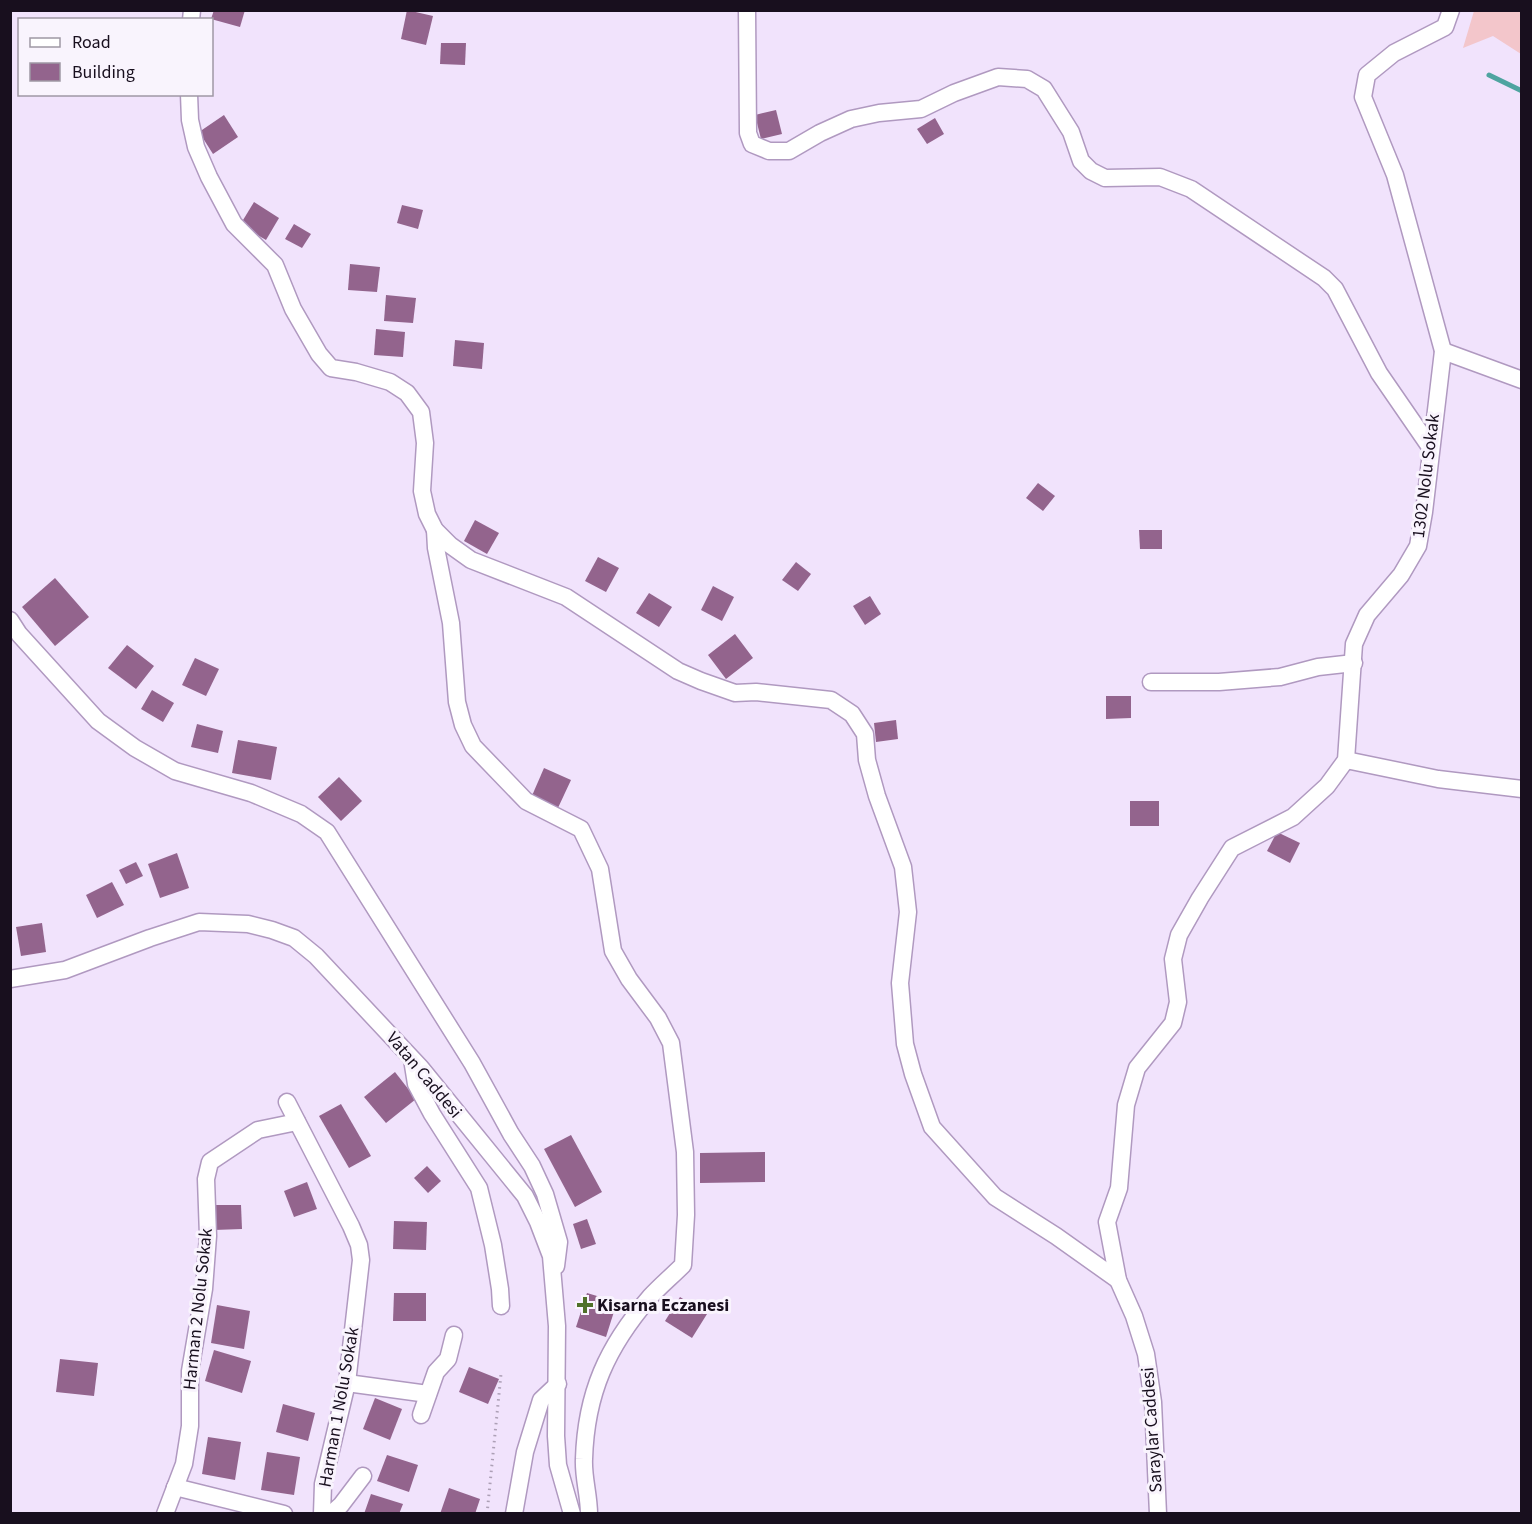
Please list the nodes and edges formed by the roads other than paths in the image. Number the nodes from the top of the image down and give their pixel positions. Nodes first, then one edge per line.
1 (747, 10) edge
2 (1451, 10) edge
3 (189, 96) edge
4 (1443, 351) junction
5 (1521, 380) edge
6 (1430, 447) junction
7 (435, 530) junction
8 (10, 620) edge
9 (1354, 663) junction
10 (1151, 682) dead end
11 (1346, 760) junction
12 (1521, 789) edge
13 (10, 979) edge
14 (411, 1058) junction
15 (287, 1102) dead end
16 (297, 1122) junction
17 (1118, 1281) junction
18 (554, 1282) junction
19 (501, 1306) dead end
20 (454, 1335) dead end
21 (347, 1383) junction
22 (558, 1384) junction
23 (428, 1394) junction
24 (421, 1415) dead end
25 (363, 1476) dead end
26 (175, 1487) junction
27 (165, 1514) edge
28 (284, 1514) edge
29 (322, 1514) edge
30 (331, 1514) edge
31 (514, 1514) edge
32 (572, 1514) edge
33 (589, 1514) edge
34 (1158, 1514) edge

1 - 6 street
2 - 4 street
3 - 7 street
4 - 5 street
4 - 6 street, 1302 Nolu Sokak
6 - 9 street, 1302 Nolu Sokak
7 - 17 street
7 - 33 street
8 - 18 street
9 - 10 street
9 - 11 street, 1302 Nolu Sokak
11 - 12 street
11 - 17 street
13 - 14 street, Vatan Caddesi
14 - 18 street, Vatan Caddesi
14 - 19 street
15 - 16 street, Harman 1 Nolu Sokak
16 - 21 street, Harman 1 Nolu Sokak
16 - 26 street, Harman 2 Nolu Sokak
17 - 34 street, Saraylar Caddesi
18 - 22 street, Vatan Caddesi
20 - 23 street
21 - 23 street
21 - 29 street, Harman 1 Nolu Sokak
22 - 31 street
22 - 32 street, Vatan Caddesi
23 - 24 street
25 - 30 street
26 - 27 street, Harman 2 Nolu Sokak
26 - 28 street

